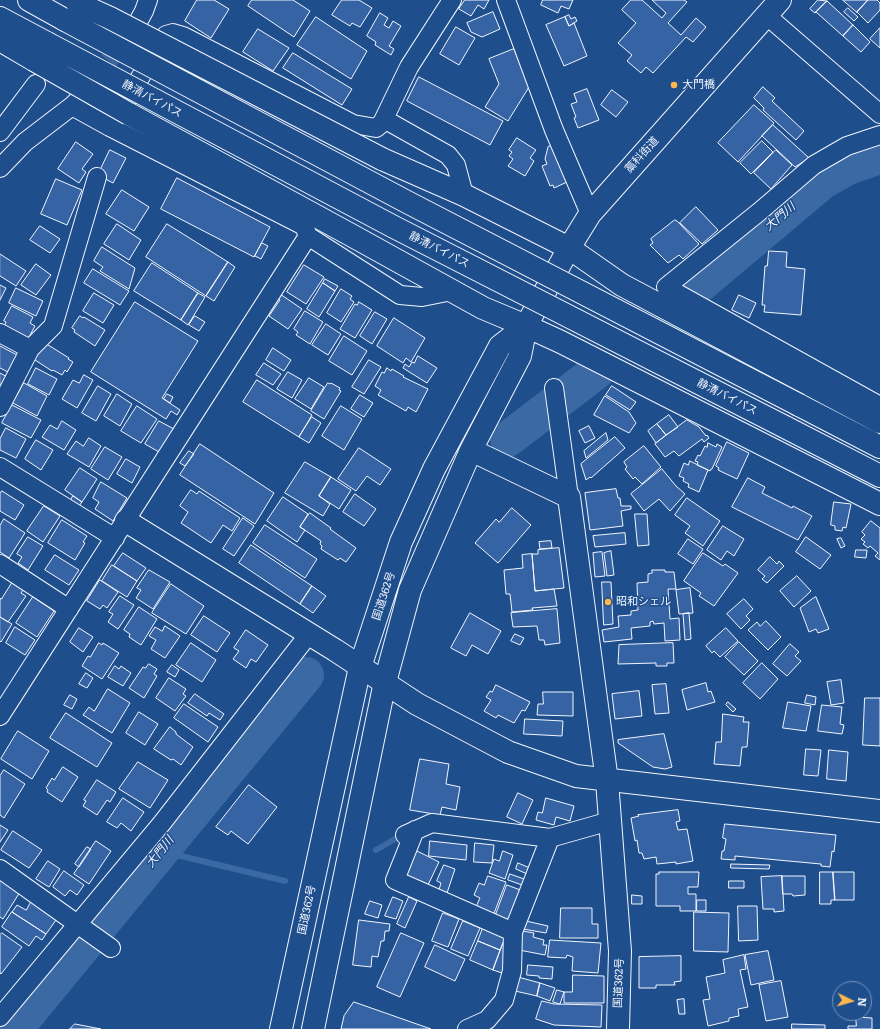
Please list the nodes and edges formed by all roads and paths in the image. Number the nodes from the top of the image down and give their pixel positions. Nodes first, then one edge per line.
1 (29, 0) edge
2 (70, 0) edge
3 (148, 0) edge
4 (452, 0) edge
5 (506, 0) edge
6 (773, 7) edge
7 (0, 18) edge
8 (138, 22) tunnel mouth
9 (0, 40) edge
10 (36, 84) dead end
11 (880, 114) edge
12 (384, 119) junction
13 (110, 128) junction
14 (0, 132) edge
15 (880, 135) edge
16 (0, 168) edge
17 (97, 177) dead end
18 (464, 195) junction
19 (590, 214) junction
20 (308, 236) junction
21 (569, 248) junction
22 (452, 291) junction
23 (526, 326) junction
24 (0, 333) edge
25 (30, 349) junction
26 (554, 388) dead end
27 (880, 406) edge
28 (0, 407) edge
29 (880, 422) edge
30 (880, 447) edge
31 (471, 450) junction
32 (0, 467) edge
33 (880, 476) edge
34 (569, 497) junction
35 (880, 504) edge
36 (121, 530) junction
37 (0, 564) edge
38 (69, 610) junction
39 (309, 634) junction
40 (360, 667) junction
41 (385, 682) junction
42 (2, 710) edge
43 (607, 780) junction
44 (880, 811) edge
45 (610, 821) junction
46 (550, 838) junction
47 (0, 869) edge
48 (77, 924) junction
49 (514, 932) junction
50 (111, 948) dead end
51 (0, 1017) edge
52 (282, 1029) edge
53 (313, 1029) edge
54 (467, 1029) edge
55 (618, 1029) edge

1 - 30 main road, bridge
2 - 18 main road, bridge
3 - 8 street
4 - 12 street
5 - 19 street
6 - 11 street
6 - 19 main road, 藁科街道
7 - 33 main road, 静清バイパス, bridge
9 - 22 main road, bridge
10 - 14 street
12 - 13 street
12 - 18 street
13 - 16 street
13 - 20 street
15 - 27 street
17 - 25 street
18 - 21 main road
19 - 21 main road, 藁科街道
20 - 22 street
20 - 36 street
21 - 23 main road, 藁科街道
21 - 29 main road
22 - 23 main road
23 - 31 main road
23 - 35 main road
23 - 40 main road, 国道362号
24 - 25 street
25 - 28 street
26 - 34 street
31 - 34 main road
31 - 41 main road
32 - 36 street
34 - 43 main road, 国道362号
36 - 38 street
36 - 39 main road
37 - 38 street
38 - 42 street
39 - 40 main road
39 - 48 street
40 - 41 main road
40 - 52 main road, 国道362号
41 - 43 main road
41 - 53 main road
43 - 44 main road
43 - 45 main road, 国道362号
45 - 46 street
45 - 55 main road, 国道362号
46 - 49 street
46 - 49 street
47 - 48 street
48 - 50 street
48 - 51 street
49 - 54 street

